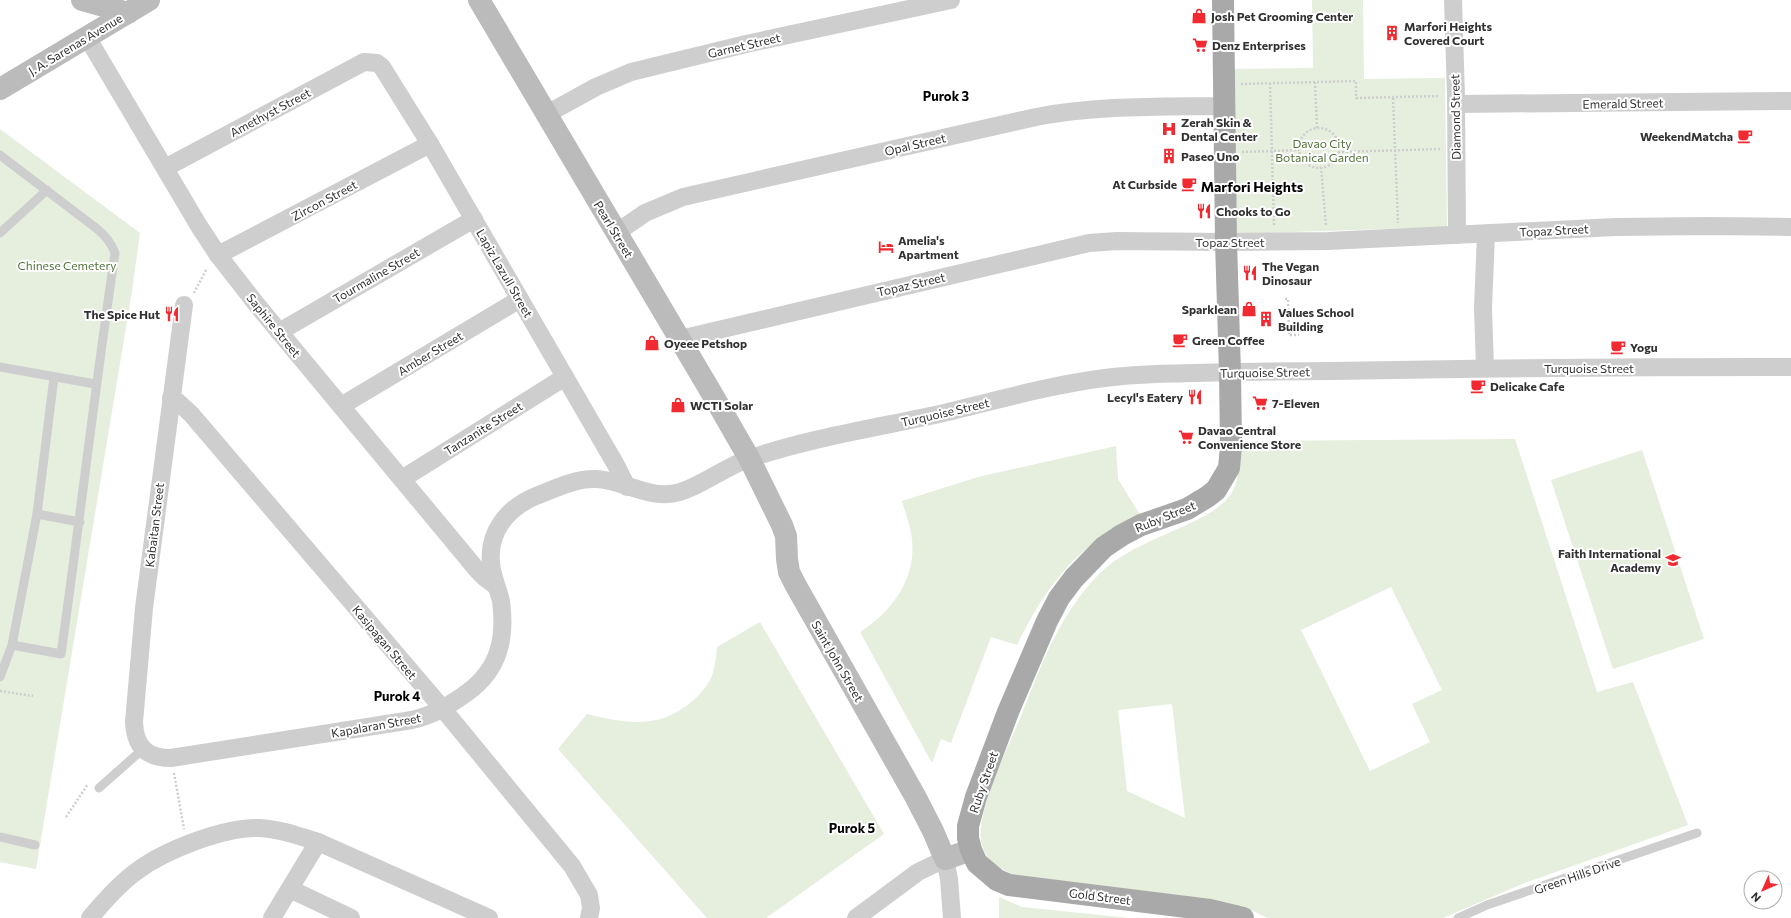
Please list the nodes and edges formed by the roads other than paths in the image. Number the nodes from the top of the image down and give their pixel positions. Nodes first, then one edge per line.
1 (82, 0) edge
2 (149, 0) edge
3 (479, 0) edge
4 (951, 0) edge
5 (1223, 0) edge
6 (1453, 0) edge
7 (128, 13) junction
8 (88, 37) junction
9 (377, 63) joint
10 (0, 89) edge
11 (1456, 100) junction
12 (1791, 101) edge
13 (1225, 106) junction
14 (545, 115) junction
15 (430, 144) junction
16 (0, 155) edge
17 (164, 168) junction
18 (46, 190) junction
19 (474, 219) junction
20 (1791, 227) edge
21 (0, 233) edge
22 (616, 233) junction
23 (1486, 234) junction
24 (1456, 235) junction
25 (1226, 242) junction
26 (218, 255) junction
27 (520, 299) junction
28 (188, 301) road end
29 (279, 332) junction
30 (680, 339) junction
31 (0, 367) edge
32 (1791, 367) edge
33 (1485, 368) junction
34 (1230, 372) junction
35 (54, 377) junction
36 (565, 377) junction
37 (96, 384) junction
38 (171, 398) junction
39 (341, 406) junction
40 (749, 458) junction
41 (402, 479) junction
42 (626, 487) junction
43 (37, 514) junction
44 (80, 522) junction
45 (496, 586) junction
46 (12, 645) junction
47 (0, 677) edge
48 (443, 710) junction
49 (141, 747) junction
50 (99, 788) dead end
51 (1697, 833) dead end
52 (0, 837) edge
53 (318, 842) junction
54 (35, 845) dead end
55 (970, 850) junction
56 (945, 858) junction
57 (290, 889) junction
58 (90, 918) edge
59 (272, 918) edge
60 (351, 918) edge
61 (489, 918) edge
62 (589, 918) edge
63 (856, 918) edge
64 (952, 918) edge
65 (1243, 918) edge
66 (1458, 918) edge

1 - 7 street
2 - 7 street, J. A. Sarenas Avenue
3 - 14 street, Pearl Street
4 - 14 street, Garnet Street
5 - 13 main road, Ruby Street
6 - 11 street, Diamond Street
7 - 8 street, J. A. Sarenas Avenue
8 - 10 street, J. A. Sarenas Avenue
8 - 17 street, Saphire Street
9 - 15 street, Lapiz Lazull Street
9 - 17 street, Amethyst Street
11 - 12 street, Emerald Street
11 - 24 street, Diamond Street
13 - 22 street, Opal Street
13 - 25 main road, Ruby Street
14 - 22 street, Pearl Street
15 - 19 street, Lapiz Lazull Street
15 - 26 street, Zircon Street
16 - 18 lane
17 - 26 street, Saphire Street
18 - 21 lane
18 - 37 lane
19 - 27 street, Lapiz Lazull Street
19 - 29 street, Tourmaline Street
20 - 23 street, Topaz Street
22 - 30 street, Pearl Street
23 - 24 street, Topaz Street
23 - 33 street
24 - 25 street, Topaz Street
25 - 30 street, Topaz Street
25 - 34 main road, Ruby Street
26 - 29 street, Saphire Street
27 - 36 street, Lapiz Lazull Street
27 - 39 street, Amber Street
28 - 38 street, Kabaitan Street
29 - 39 street, Saphire Street
30 - 40 street, Pearl Street
31 - 35 lane
32 - 33 street, Turquoise Street
33 - 34 street, Turquoise Street
34 - 40 street, Turquoise Street
34 - 55 main road, Ruby Street
35 - 37 lane
35 - 43 lane
36 - 41 street, Tanzanite Street
36 - 42 street, Lapiz Lazull Street
37 - 44 lane
38 - 48 street, Kasipagan Street
38 - 49 street, Kabaitan Street
39 - 41 street, Saphire Street
40 - 42 street, Kapalaran Street
40 - 56 street, Saint John Street
41 - 45 street, Saphire Street
42 - 45 street, Kapalaran Street
43 - 44 lane
43 - 46 lane
44 - 46 lane
45 - 48 street, Kapalaran Street
46 - 47 lane
48 - 49 street, Kapalaran Street
48 - 62 street, Kasipagan Street
49 - 50 lane
51 - 66 lane, Green Hills Drive
52 - 54 lane
53 - 57 street
53 - 58 street
53 - 61 street
55 - 56 street
55 - 65 main road, Gold Street
56 - 63 street
56 - 64 street
57 - 59 street
57 - 60 street

